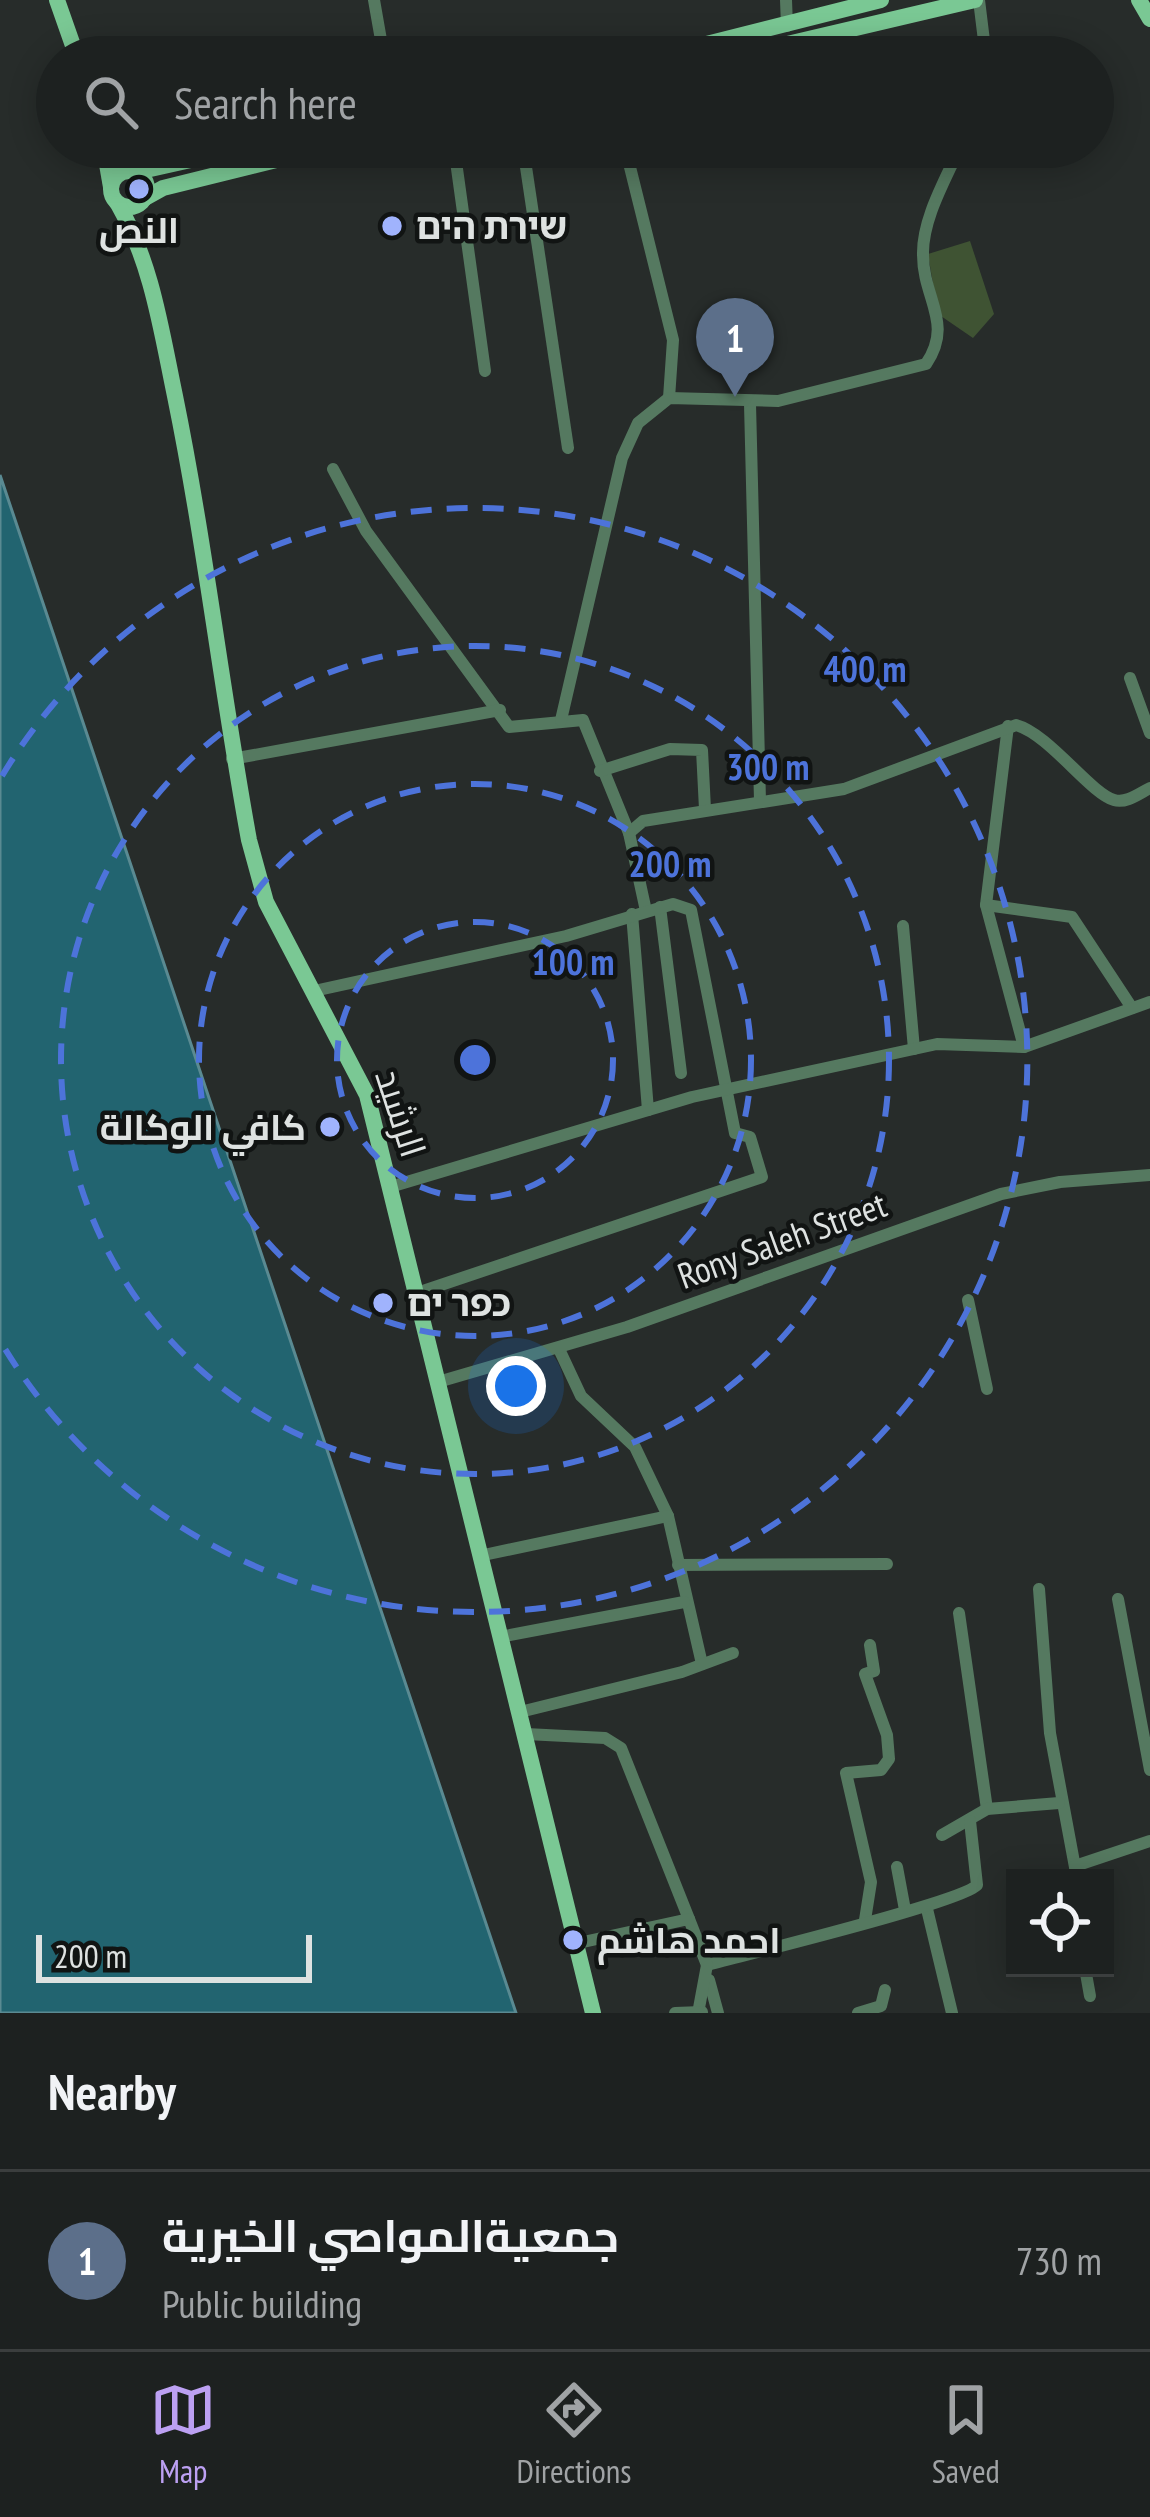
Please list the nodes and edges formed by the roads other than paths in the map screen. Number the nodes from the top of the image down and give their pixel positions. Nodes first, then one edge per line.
1 (57, 0) edge
2 (374, 0) edge
3 (786, 0) edge
4 (881, 0) edge
5 (977, 0) edge
6 (1139, 0) edge
7 (1150, 19) edge
8 (787, 26) junction
9 (70, 36) edge
10 (380, 36) edge
11 (744, 36) edge
12 (822, 36) edge
13 (983, 36) edge
14 (108, 168) edge
15 (130, 168) edge
16 (148, 168) edge
17 (244, 168) edge
18 (457, 168) edge
19 (526, 168) edge
20 (630, 168) edge
21 (951, 168) edge
22 (134, 171) junction
23 (114, 196) junction
24 (143, 201) junction
25 (140, 242) junction
26 (485, 371) dead end
27 (669, 398) junction
28 (750, 404) junction
29 (568, 448) dead end
30 (333, 469) dead end
31 (1130, 678) dead end
32 (500, 710) junction
33 (561, 720) junction
34 (1008, 726) junction
35 (1150, 734) edge
36 (232, 759) junction
37 (600, 771) junction
38 (1150, 788) edge
39 (760, 801) junction
40 (705, 809) junction
41 (629, 833) junction
42 (986, 904) junction
43 (646, 911) junction
44 (903, 926) dead end
45 (314, 991) junction
46 (1150, 1003) edge
47 (1132, 1008) junction
48 (1024, 1047) junction
49 (914, 1049) junction
50 (681, 1073) dead end
51 (728, 1090) junction
52 (648, 1110) junction
53 (1150, 1175) edge
54 (390, 1187) junction
55 (417, 1293) junction
56 (968, 1300) dead end
57 (559, 1349) junction
58 (438, 1382) junction
59 (987, 1389) dead end
60 (668, 1516) junction
61 (478, 1556) junction
62 (887, 1564) dead end
63 (678, 1565) junction
64 (1039, 1589) dead end
65 (1118, 1599) dead end
66 (684, 1602) junction
67 (959, 1613) dead end
68 (500, 1637) junction
69 (870, 1645) dead end
70 (733, 1653) dead end
71 (702, 1664) junction
72 (520, 1712) junction
73 (526, 1734) junction
74 (1150, 1770) edge
75 (1060, 1803) junction
76 (987, 1809) junction
77 (970, 1821) junction
78 (942, 1835) dead end
79 (1147, 1842) edge
80 (1150, 1859) edge
81 (897, 1868) dead end
82 (1075, 1869) edge
83 (1083, 1869) edge
84 (927, 1909) junction
85 (904, 1910) junction
86 (689, 1919) junction
87 (865, 1920) junction
88 (574, 1944) junction
89 (706, 1971) junction
90 (1087, 1977) edge
91 (885, 1990) dead end
92 (1090, 1996) dead end
93 (701, 2011) edge
94 (592, 2013) edge
95 (675, 2013) edge
96 (718, 2013) edge
97 (858, 2013) edge
98 (952, 2013) edge

1 - 9 main road
2 - 10 street
3 - 8 street
4 - 8 main road
5 - 12 main road
5 - 13 street
6 - 7 main road
8 - 11 main road
14 - 23 main road, الرشيد
15 - 22 main road, الرشيد
16 - 22 main road
17 - 24 main road
18 - 26 street
19 - 29 street
20 - 27 street
21 - 28 street
22 - 23 main road
22 - 24 main road, الرشيد
23 - 24 main road
23 - 25 main road, الرشيد
24 - 25 main road, الرشيد
25 - 36 main road, الرشيد
27 - 28 street
27 - 33 street
28 - 39 street
30 - 32 street
31 - 35 street
32 - 33 street
32 - 36 street
33 - 37 street
34 - 38 street
34 - 39 street
34 - 42 street
36 - 45 main road, الرشيد
37 - 40 street
37 - 41 street
39 - 40 street
40 - 41 street
41 - 43 street
42 - 47 street
42 - 48 street
43 - 45 street
43 - 50 street
43 - 51 street
43 - 52 street
44 - 49 street
45 - 54 main road, الرشيد
46 - 47 street
47 - 48 street
48 - 49 street
49 - 51 street
51 - 52 street
51 - 55 street
52 - 54 street
53 - 57 street, Rony Saleh Street
54 - 55 main road, الرشيد
55 - 58 main road, الرشيد
56 - 59 street
57 - 58 street, Rony Saleh Street
57 - 60 street
58 - 61 main road, الرشيد
60 - 61 street
60 - 63 street
61 - 68 main road, الرشيد
62 - 63 street
63 - 66 street
64 - 75 street
65 - 74 street
66 - 68 street
66 - 71 street
67 - 76 street
68 - 72 main road, الرشيد
69 - 87 street
70 - 71 street
71 - 72 street
72 - 73 main road, الرشيد
73 - 86 street
73 - 88 main road, الرشيد
75 - 76 street
75 - 82 street
76 - 77 street
77 - 78 street
77 - 84 street
79 - 80 street
79 - 83 street
81 - 85 street
84 - 85 street
84 - 98 street
85 - 87 street
86 - 88 street
86 - 89 street
87 - 89 street
88 - 94 main road, الرشيد
89 - 93 street
89 - 96 street
90 - 92 street
91 - 97 street
93 - 95 street

